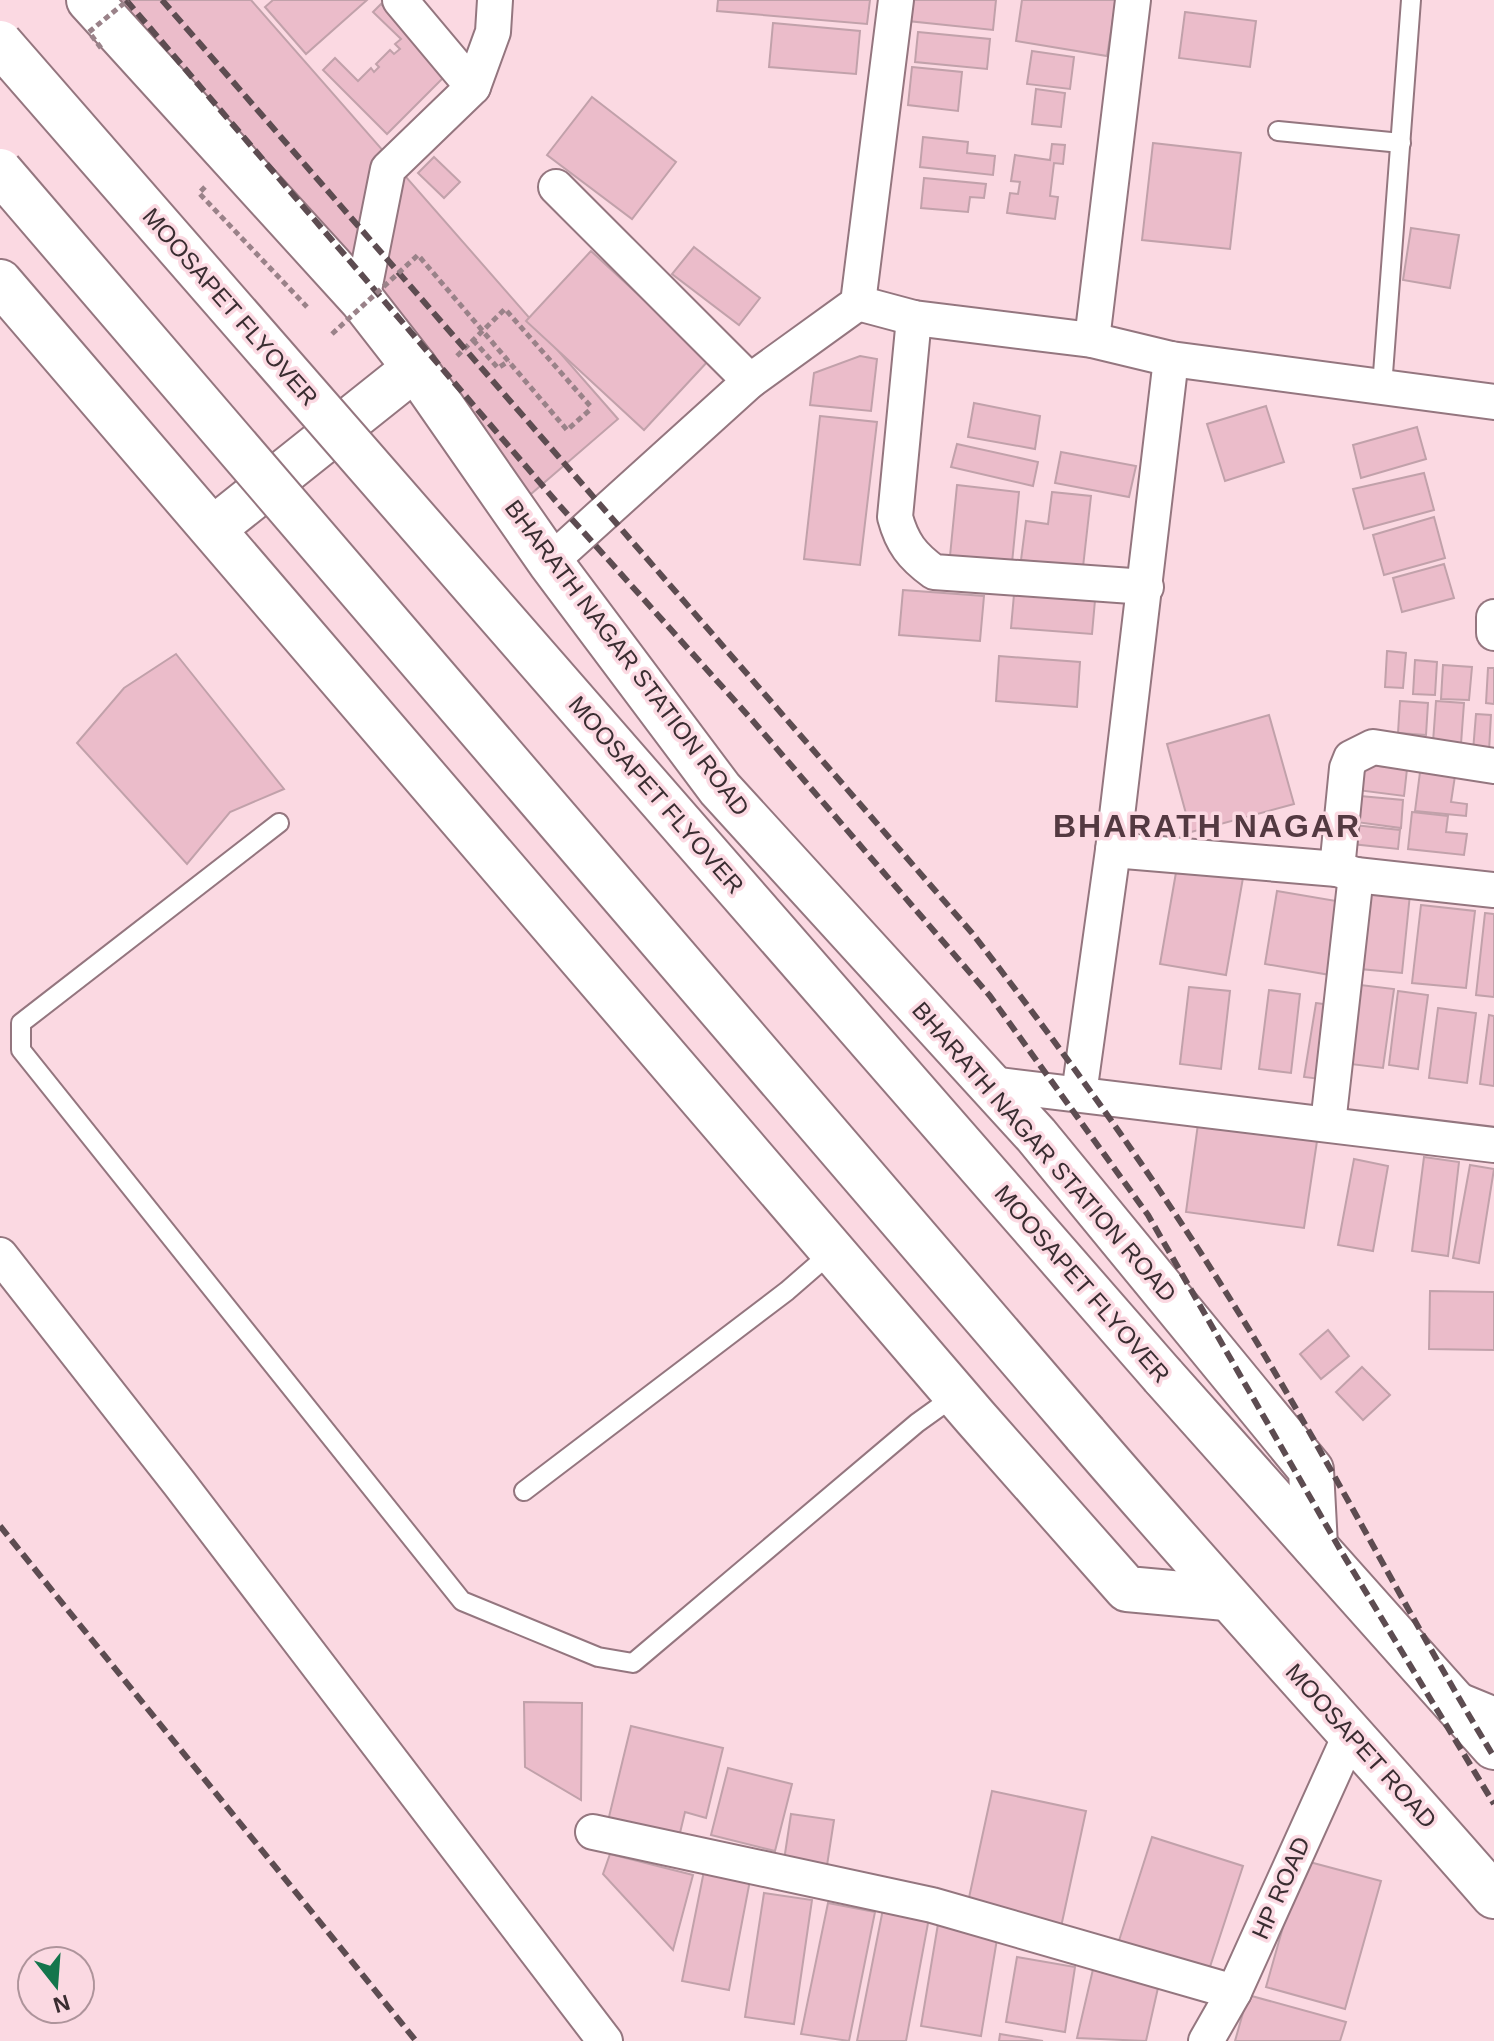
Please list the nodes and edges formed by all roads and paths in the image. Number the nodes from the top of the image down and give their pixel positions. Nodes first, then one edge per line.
1 (89, 0) edge
2 (128, 0) edge
3 (400, 0) edge
4 (495, 0) edge
5 (896, 0) edge
6 (1133, 0) edge
7 (1411, 0) edge
8 (0, 43) edge
9 (101, 48) dead end
10 (473, 87) junction
11 (1278, 131) dead end
12 (1401, 143) junction
13 (0, 171) edge
14 (556, 187) dead end
15 (199, 193) dead end
16 (4, 293) edge
17 (362, 300) junction
18 (858, 303) junction
19 (312, 312) dead end
20 (914, 318) junction
21 (322, 323) dead end
22 (473, 340) junction
23 (1092, 340) junction
24 (1171, 359) junction
25 (509, 361) junction
26 (421, 377) junction
27 (750, 381) junction
28 (1382, 387) junction
29 (1494, 402) edge
30 (213, 529) junction
31 (550, 562) junction
32 (1146, 587) junction
33 (1494, 617) edge
34 (1494, 633) edge
35 (1494, 766) edge
36 (279, 823) dead end
37 (1113, 850) junction
38 (1346, 872) junction
39 (1494, 890) edge
40 (991, 1084) junction
41 (1079, 1094) junction
42 (1328, 1124) junction
43 (1494, 1145) edge
44 (833, 1251) junction
45 (0, 1255) edge
46 (956, 1395) junction
47 (524, 1491) dead end
48 (1315, 1546) junction
49 (1226, 1598) junction
50 (1432, 1680) junction
51 (1494, 1706) edge
52 (1351, 1733) junction
53 (1494, 1747) edge
54 (593, 1832) dead end
55 (1494, 1896) edge
56 (1234, 1992) junction
57 (605, 2041) edge
58 (1206, 2041) edge

1 - 17 main road, BHARATH NAGAR STATION ROAD
2 - 9 path, bridge
3 - 10 street
4 - 10 street
5 - 18 street
6 - 23 street
7 - 12 lane
8 - 48 main road, MOOSAPET FLYOVER, bridge
10 - 17 street
11 - 12 lane
12 - 28 lane
13 - 49 main road, bridge
14 - 27 street
15 - 19 path
16 - 30 main road
17 - 26 main road, BHARATH NAGAR STATION ROAD
18 - 20 street
18 - 27 street
20 - 23 street
20 - 32 street
21 - 25 path, bridge
22 - 25 path
22 - 25 path, bridge
22 - 26 path
23 - 24 street
24 - 28 street
24 - 32 street
26 - 30 main road
26 - 31 main road, BHARATH NAGAR STATION ROAD
27 - 31 street
28 - 29 street
30 - 44 main road
31 - 40 main road, BHARATH NAGAR STATION ROAD
32 - 37 street
33 - 34 street
35 - 38 street
36 - 46 lane
37 - 38 street
37 - 41 street
38 - 39 street
38 - 42 street
40 - 41 street
40 - 48 main road, BHARATH NAGAR STATION ROAD
41 - 42 street
42 - 43 street
44 - 46 main road
44 - 47 lane
45 - 57 street
46 - 49 main road
48 - 50 main road
49 - 52 main road, MOOSAPET ROAD
50 - 51 lane
50 - 53 main road
52 - 55 main road, MOOSAPET ROAD
52 - 56 street, HP ROAD
54 - 56 street
56 - 58 street, HP ROAD

